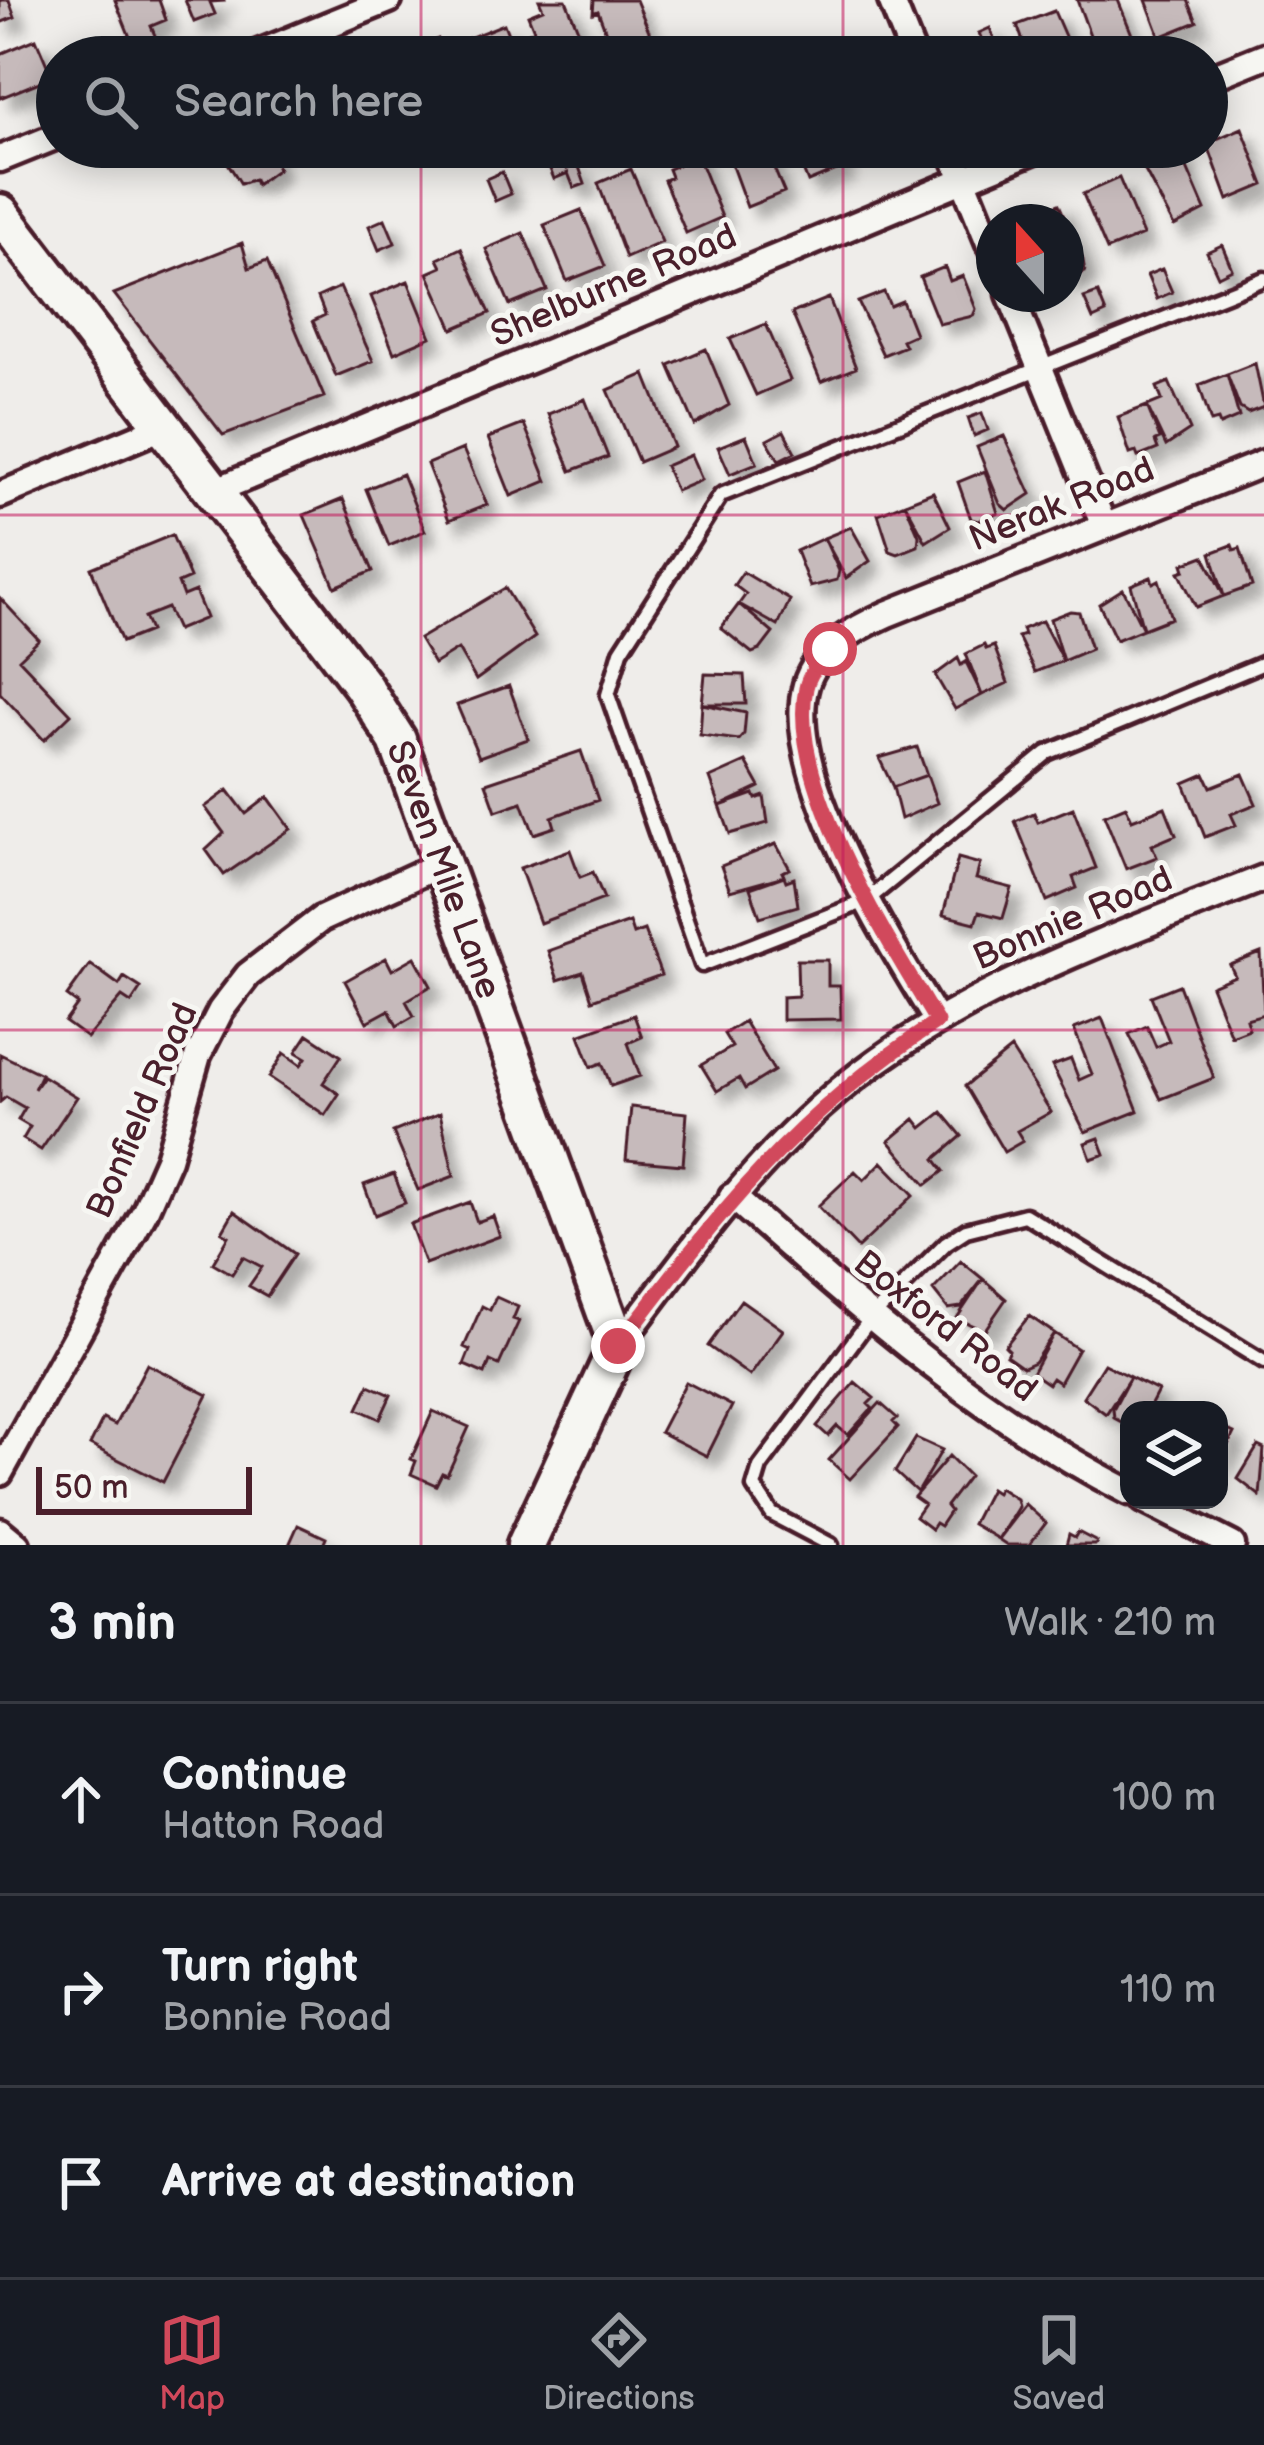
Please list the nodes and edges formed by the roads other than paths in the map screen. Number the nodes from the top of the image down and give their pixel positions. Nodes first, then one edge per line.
1 (389, 0) edge
2 (891, 0) edge
3 (301, 36) edge
4 (906, 36) edge
5 (1264, 56) edge
6 (1228, 71) edge
7 (36, 144) edge
8 (0, 159) edge
9 (959, 168) edge
10 (990, 168) edge
11 (963, 179) junction
12 (976, 211) edge
13 (0, 212) edge
14 (1264, 279) edge
15 (1017, 312) edge
16 (1039, 367) junction
17 (165, 426) junction
18 (1264, 463) edge
19 (214, 490) junction
20 (0, 495) edge
21 (1104, 526) junction
22 (1264, 663) edge
23 (441, 864) junction
24 (1264, 878) edge
25 (866, 901) junction
26 (937, 1022) junction
27 (732, 1196) junction
28 (871, 1318) junction
29 (618, 1346) junction
30 (1264, 1362) edge
31 (0, 1473) edge
32 (1120, 1487) edge
33 (1162, 1509) edge
34 (0, 1531) edge
35 (17, 1545) edge
36 (526, 1545) edge
37 (831, 1545) edge
38 (1232, 1545) edge

1 - 3 street
2 - 4 street
5 - 6 street
7 - 8 street
9 - 11 street
10 - 11 street, Shelburne Road
11 - 12 street
11 - 19 street, Shelburne Road
13 - 17 street, Seven Mile Lane
14 - 16 lane
15 - 16 street
16 - 21 street
16 - 25 lane
17 - 19 street, Seven Mile Lane
17 - 20 street
18 - 21 street, Nerak Road
19 - 23 street, Seven Mile Lane
21 - 25 street, Nerak Road
22 - 25 lane
23 - 29 street, Seven Mile Lane
23 - 31 street, Bonfield Road
24 - 26 street, Bonnie Road
25 - 26 street, Nerak Road
26 - 27 street, Bonnie Road
27 - 28 street, Boxford Road
27 - 29 street, Bonnie Road
28 - 30 lane
28 - 32 street, Boxford Road
28 - 37 lane
29 - 36 street
33 - 38 street
34 - 35 street

